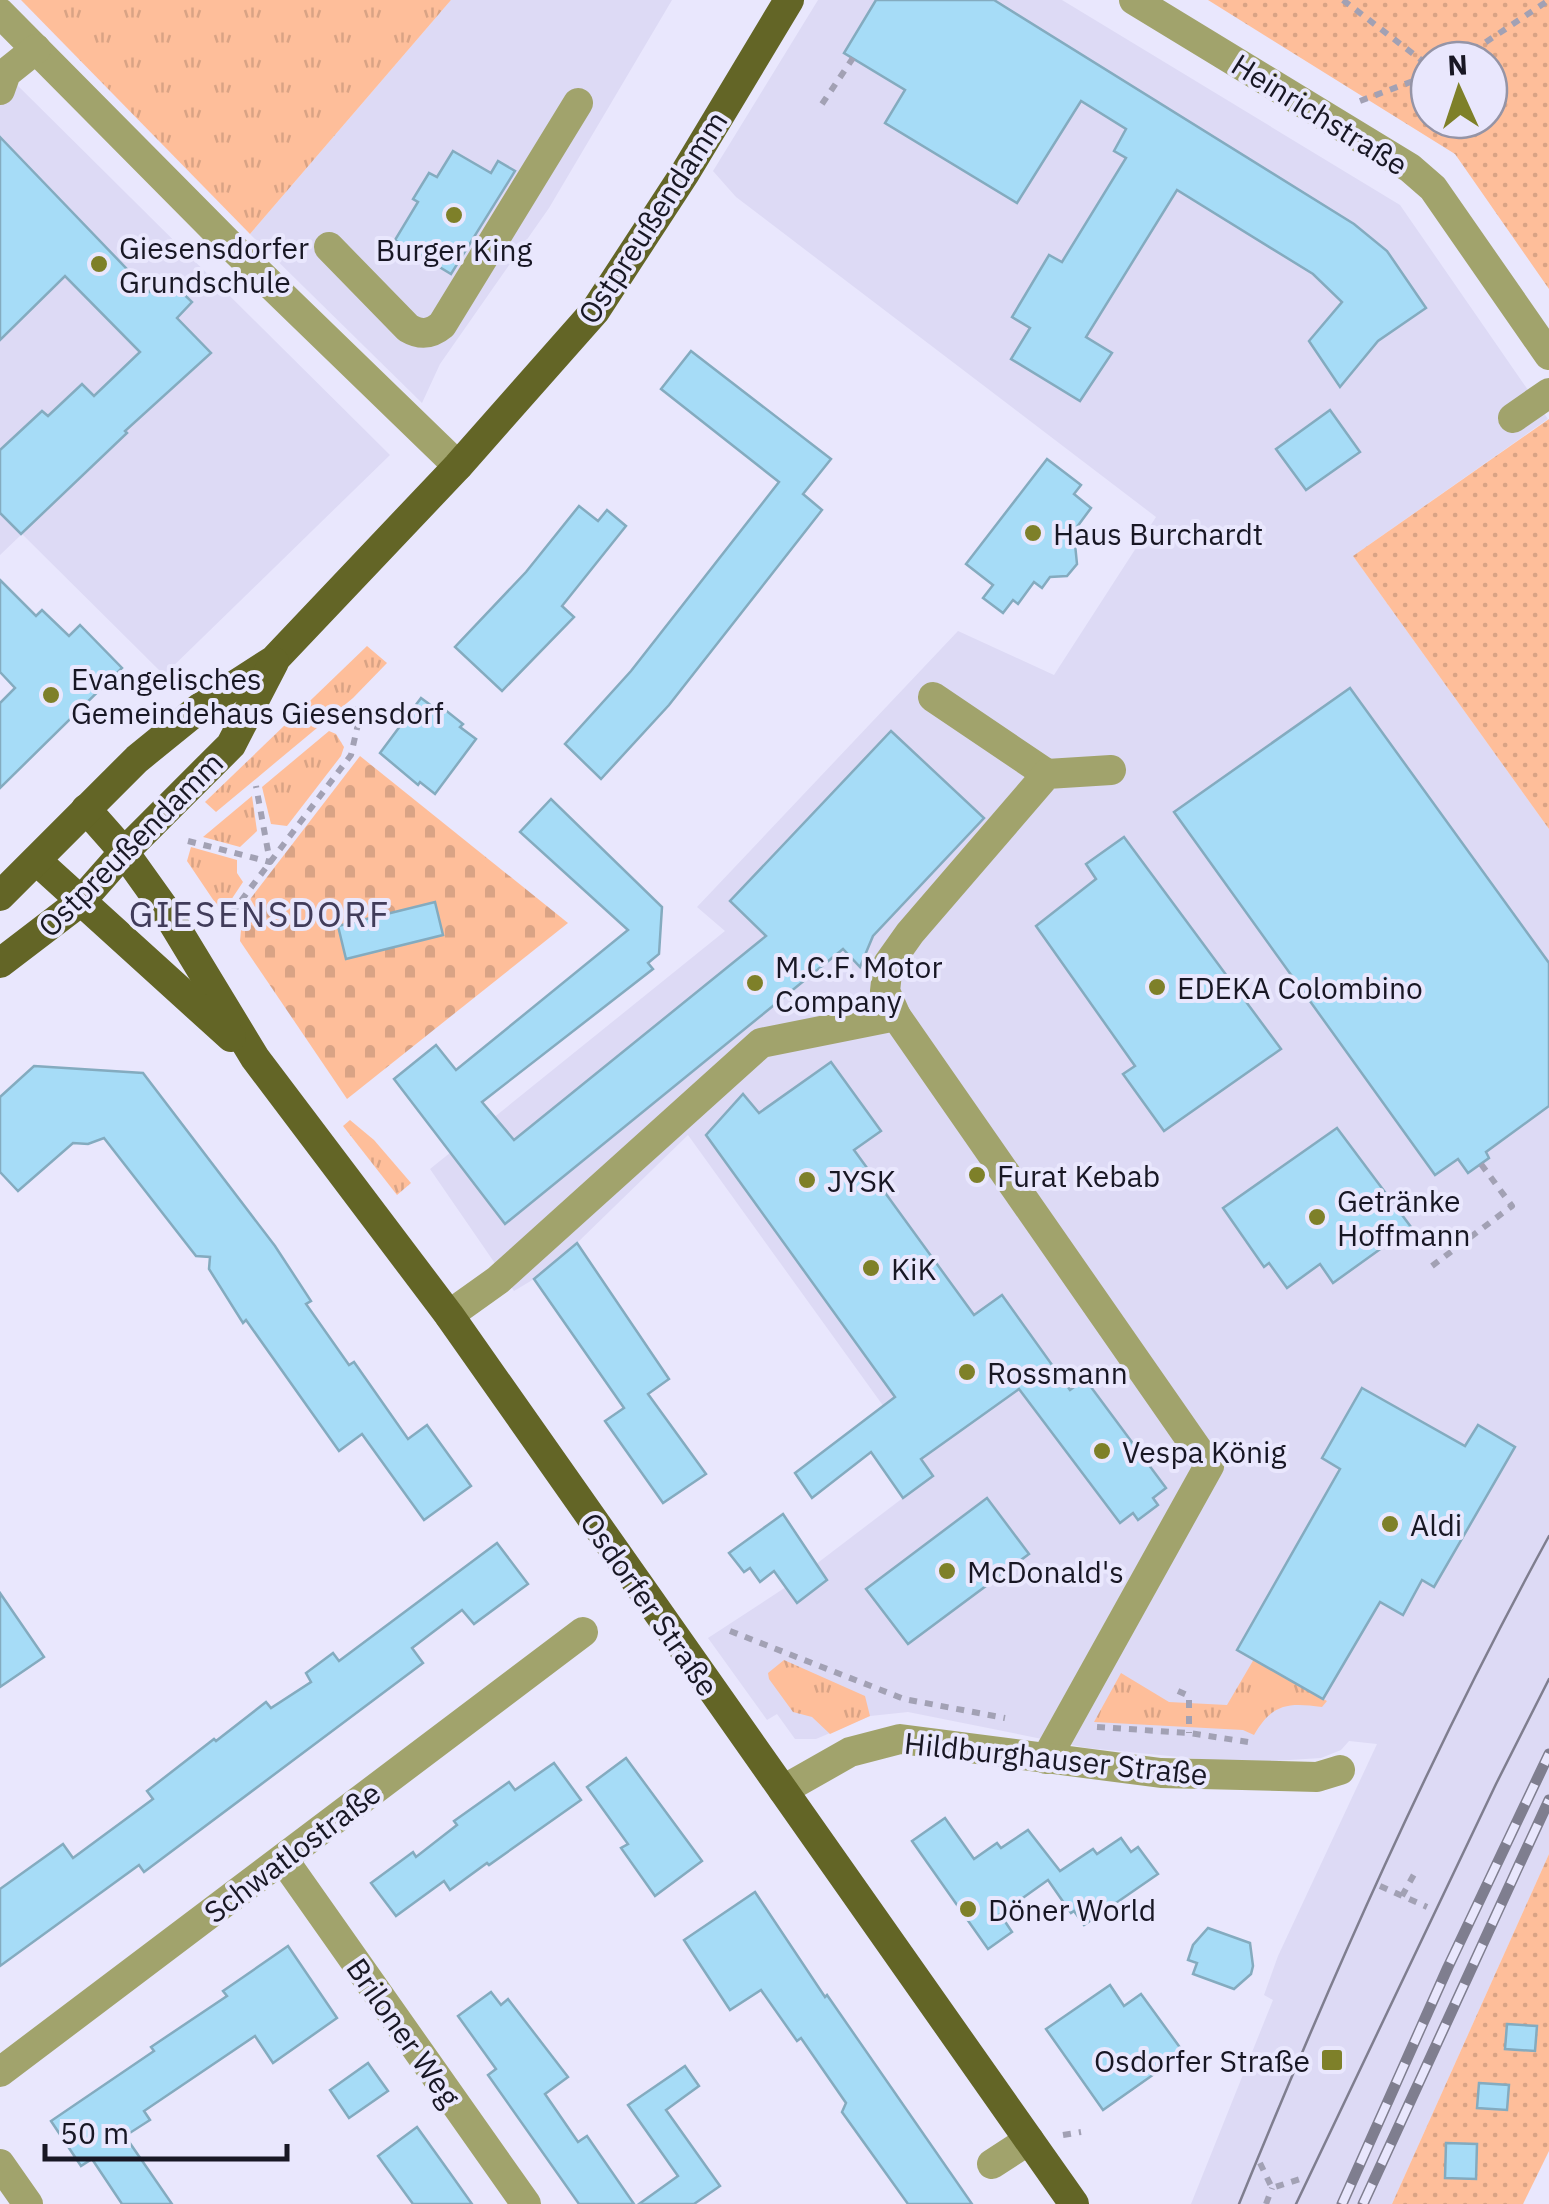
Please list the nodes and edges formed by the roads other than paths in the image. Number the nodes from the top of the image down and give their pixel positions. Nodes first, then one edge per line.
1 (789, 0) edge
2 (1134, 0) edge
3 (0, 14) edge
4 (36, 50) junction
5 (0, 90) edge
6 (578, 103) dead end
7 (329, 246) dead end
8 (1549, 355) edge
9 (1549, 393) edge
10 (1513, 418) dead end
11 (458, 466) junction
12 (274, 660) junction
13 (934, 697) dead end
14 (1111, 770) dead end
15 (1047, 774) junction
16 (86, 809) junction
17 (124, 852) junction
18 (37, 861) junction
19 (0, 896) edge
20 (80, 902) junction
21 (0, 963) edge
22 (896, 1016) junction
23 (255, 1058) junction
24 (449, 1315) junction
25 (583, 1632) dead end
26 (1046, 1759) junction
27 (1340, 1770) dead end
28 (783, 1790) junction
29 (282, 1860) junction
30 (0, 2072) edge
31 (1029, 2140) junction
32 (0, 2164) edge
33 (992, 2164) dead end
34 (28, 2204) edge
35 (526, 2204) edge
36 (1074, 2204) edge

1 - 11 main road, Ostpreußendamm
2 - 8 street, Heinrichstraße
3 - 4 street
4 - 5 street
4 - 11 street
6 - 7 street
9 - 10 street
11 - 12 main road, Ostpreußendamm
12 - 16 main road, Ostpreußendamm
12 - 17 main road, Ostpreußendamm
13 - 15 street
14 - 15 street
15 - 22 street
16 - 17 main road, Osdorfer Straße
16 - 18 main road, Ostpreußendamm
17 - 20 main road, Ostpreußendamm
17 - 23 main road, Osdorfer Straße
18 - 19 main road, Ostpreußendamm
18 - 20 main road, Osdorfer Straße
20 - 21 main road, Ostpreußendamm
20 - 23 main road, Osdorfer Straße
22 - 24 street
22 - 26 street
23 - 24 main road, Osdorfer Straße
24 - 28 main road, Osdorfer Straße
25 - 29 street, Schwatlostraße
26 - 27 street, Hildburghauser Straße
26 - 28 street, Hildburghauser Straße
28 - 31 main road, Osdorfer Straße
29 - 30 street, Schwatlostraße
29 - 35 street, Briloner Weg
31 - 33 street
31 - 36 main road, Osdorfer Straße
32 - 34 street

